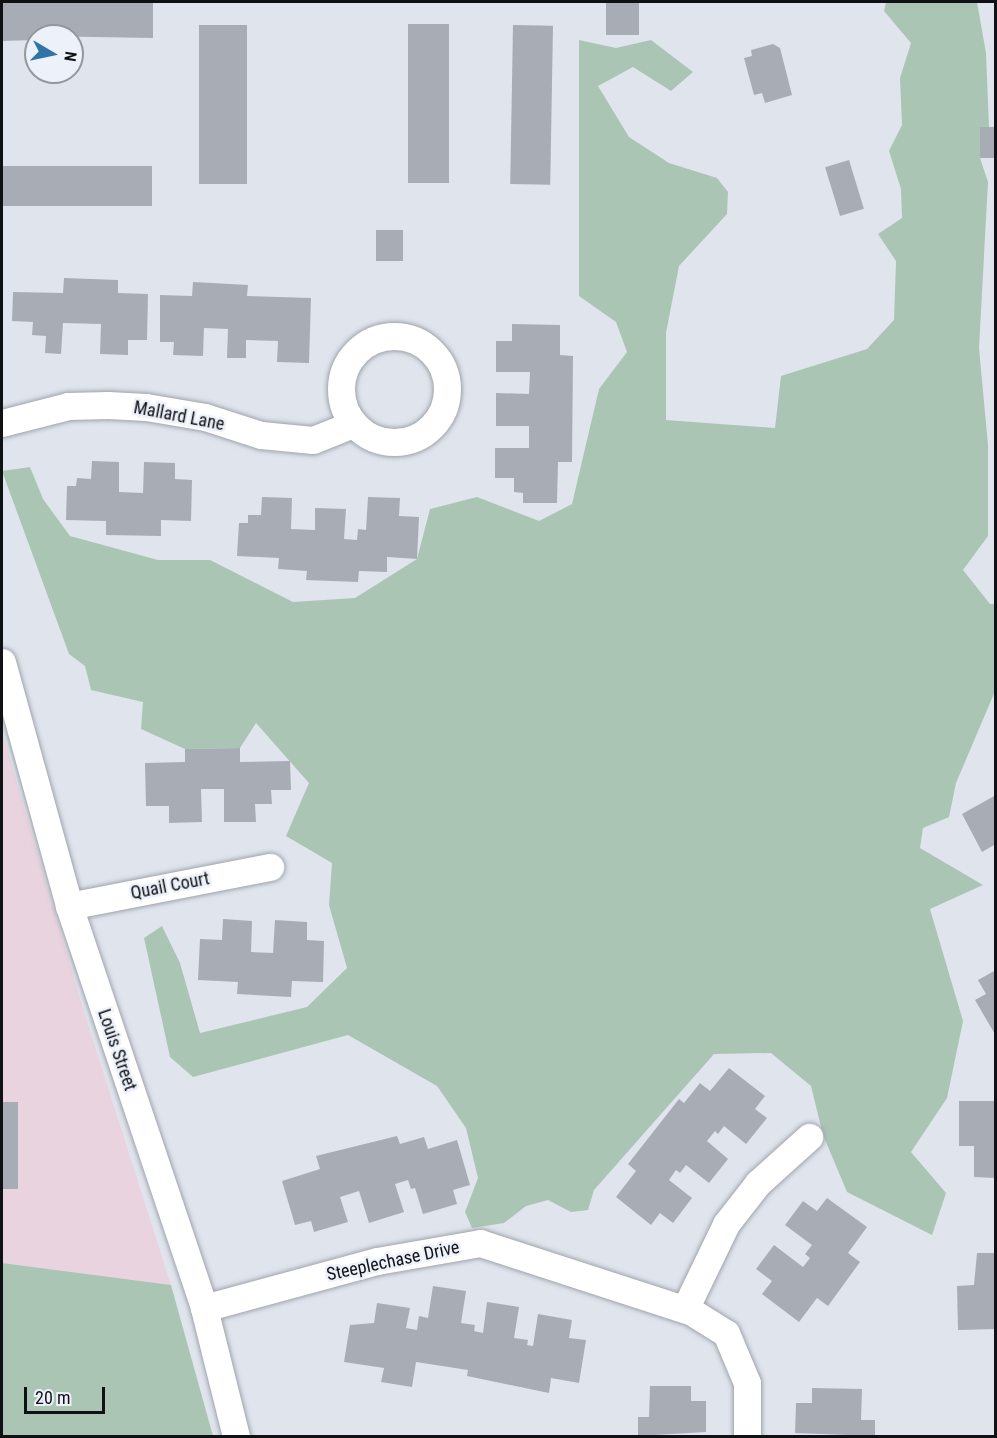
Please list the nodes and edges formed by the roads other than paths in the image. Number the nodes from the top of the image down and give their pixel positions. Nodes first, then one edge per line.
1 (2, 423) edge
2 (353, 424) dead end
3 (2, 662) edge
4 (270, 867) dead end
5 (69, 906) junction
6 (809, 1137) dead end
7 (204, 1308) junction
8 (685, 1310) junction
9 (236, 1437) edge
10 (747, 1437) edge

1 - 2 street, Mallard Lane
3 - 5 street, Louis Street
4 - 5 street, Quail Court
5 - 7 street, Louis Street
6 - 8 street
7 - 8 street, Steeplechase Drive
7 - 9 street, Louis Street
8 - 10 street, Steeplechase Drive

